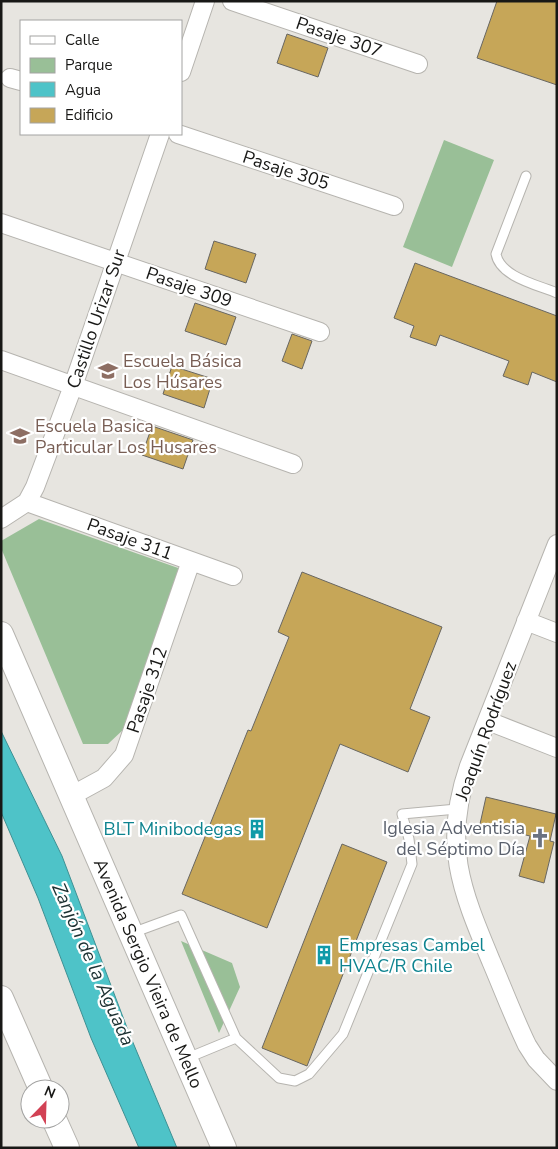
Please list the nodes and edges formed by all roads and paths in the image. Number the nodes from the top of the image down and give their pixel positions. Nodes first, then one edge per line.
1 (206, 1) edge
2 (232, 1) edge
3 (418, 64) dead end
4 (182, 69) edge
5 (160, 135) edge
6 (181, 135) edge
7 (526, 176) dead end
8 (394, 206) dead end
9 (1, 223) edge
10 (116, 262) junction
11 (557, 293) edge
12 (320, 332) dead end
13 (1, 360) edge
14 (73, 386) junction
15 (293, 464) dead end
16 (27, 502) junction
17 (1, 519) edge
18 (557, 544) edge
19 (191, 562) junction
20 (233, 576) dead end
21 (526, 621) junction
22 (557, 633) edge
23 (1, 634) edge
24 (488, 721) junction
25 (557, 748) edge
26 (71, 796) junction
27 (457, 809) junction
28 (130, 933) junction
29 (1, 998) edge
30 (236, 1038) junction
31 (184, 1060) junction
32 (37, 1079) edge
33 (557, 1081) edge
34 (58, 1129) edge
35 (67, 1148) edge
36 (224, 1148) edge

1 - 4 street
2 - 3 street, Pasaje 307
5 - 10 street, Castillo Urizar Sur
6 - 8 street, Pasaje 305
7 - 11 lane
9 - 10 street, Pasaje 309
10 - 12 street, Pasaje 309
10 - 14 street, Castillo Urizar Sur
13 - 14 street
14 - 15 street
14 - 16 street, Castillo Urizar Sur
16 - 17 street
16 - 19 street, Pasaje 311
18 - 21 street, Joaquín Rodríguez
19 - 20 street, Pasaje 311
19 - 26 street, Pasaje 312
21 - 22 street
21 - 24 street, Joaquín Rodríguez
23 - 26 main road, Avenida Sergio Vieira de Mello
24 - 25 street
24 - 27 street, Joaquín Rodríguez
26 - 28 main road, Avenida Sergio Vieira de Mello
27 - 30 lane
27 - 33 street, Joaquín Rodríguez
28 - 30 lane
28 - 31 main road, Avenida Sergio Vieira de Mello
29 - 32 main road
30 - 31 lane
31 - 36 main road, Avenida Sergio Vieira de Mello
34 - 35 main road

